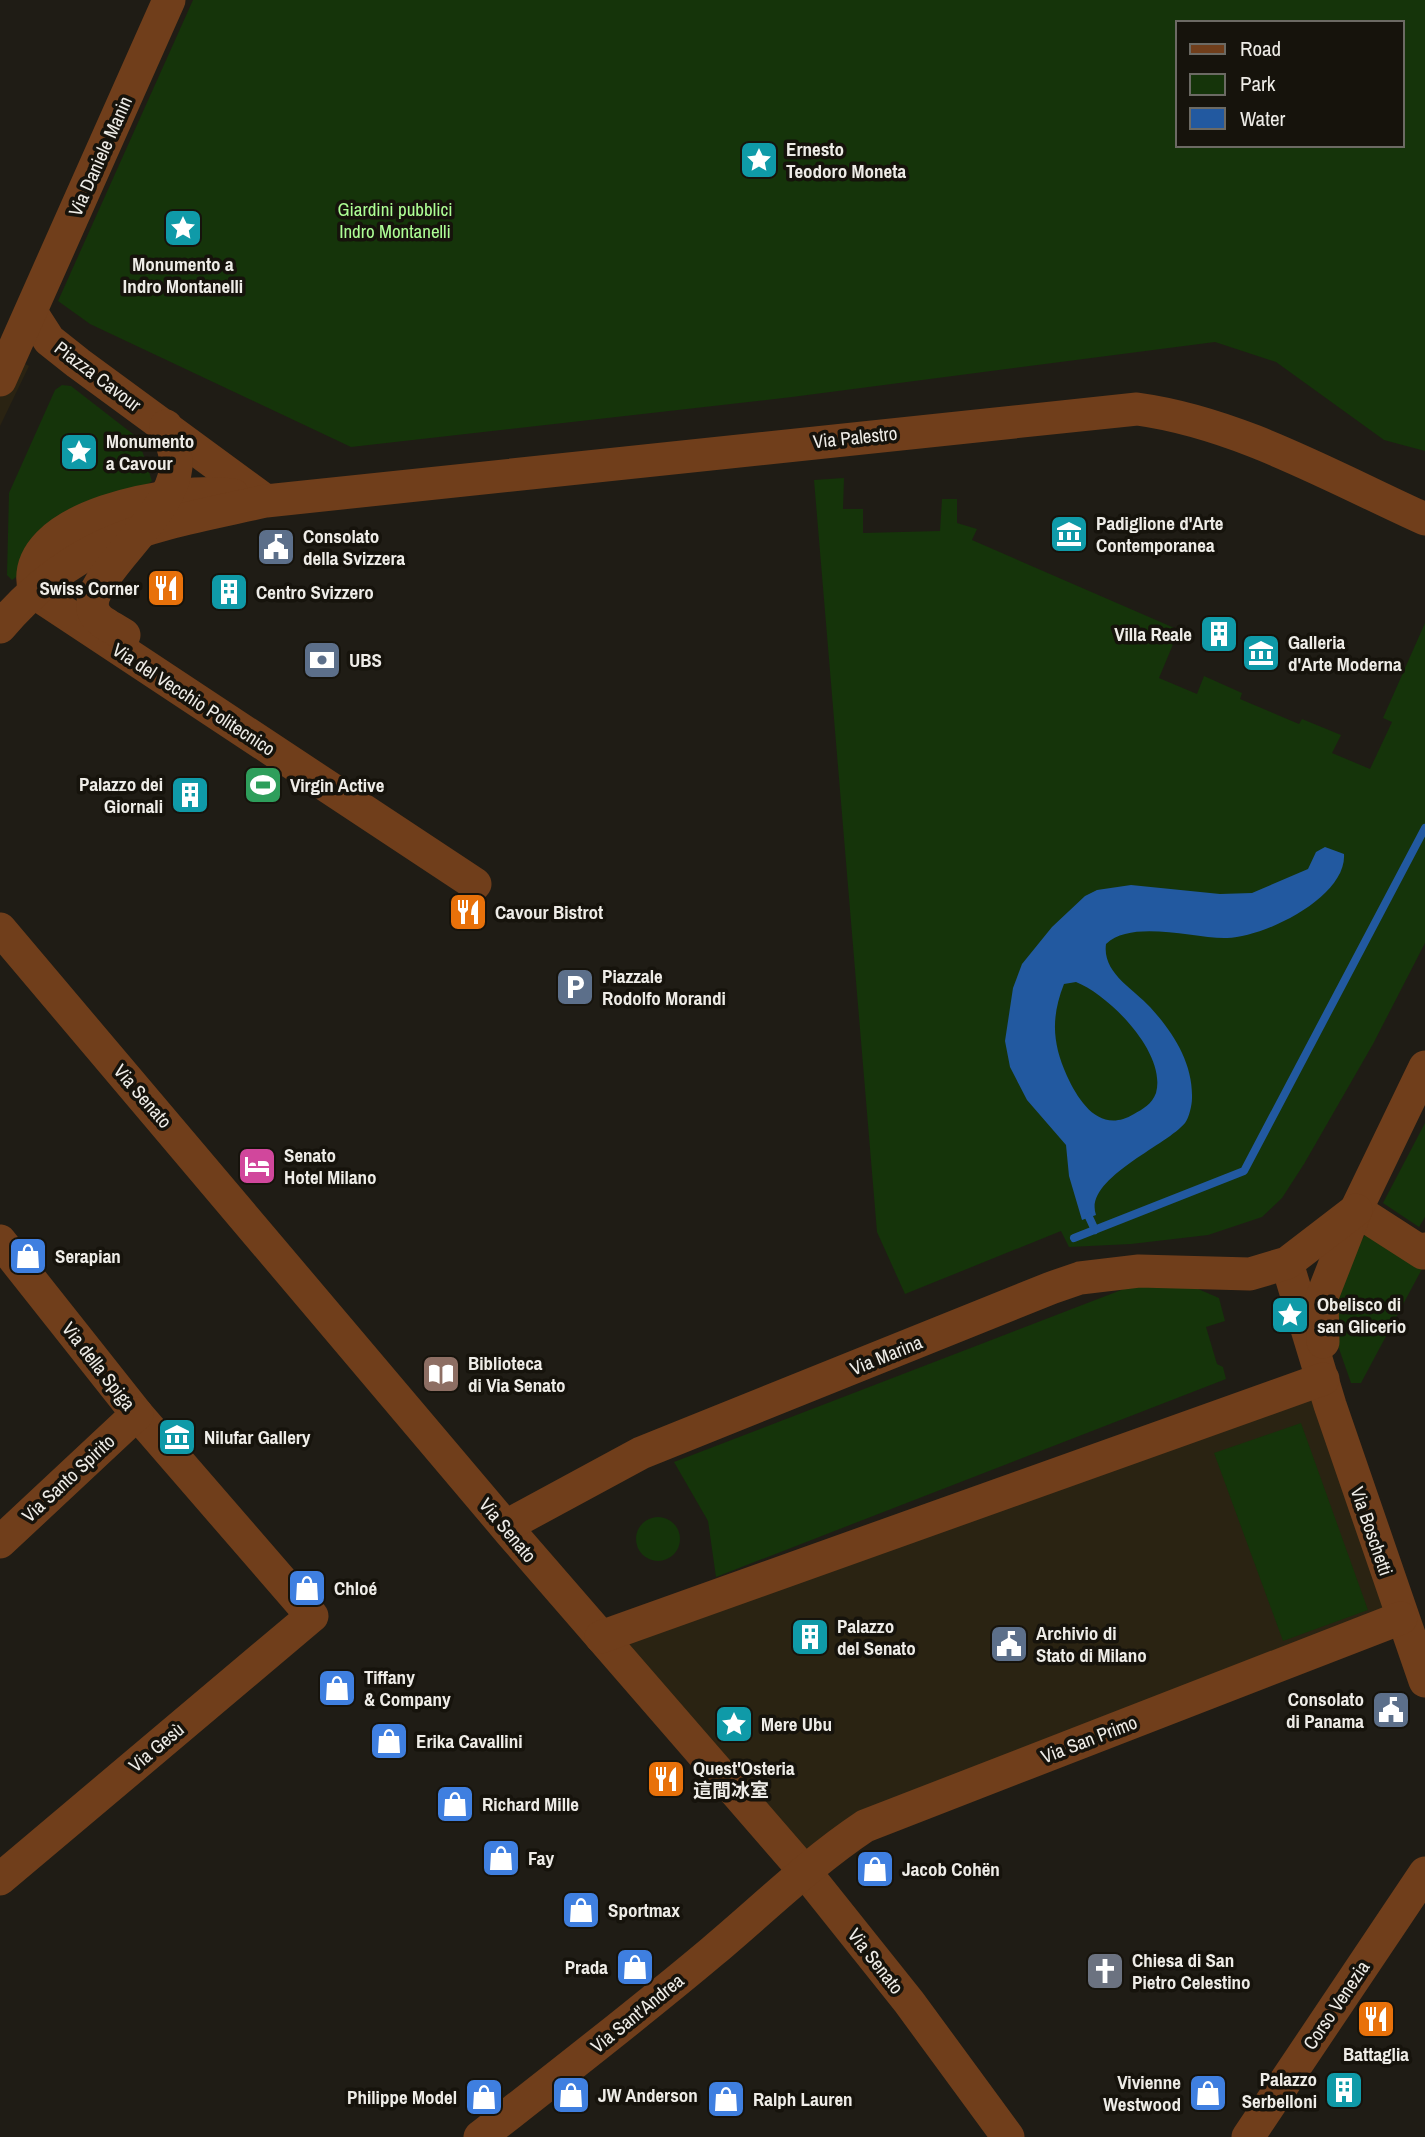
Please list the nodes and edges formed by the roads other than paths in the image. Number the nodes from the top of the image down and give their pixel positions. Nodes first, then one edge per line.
1 (169, 0) edge
2 (31, 312) junction
3 (0, 380) edge
4 (166, 426) junction
5 (167, 497) junction
6 (266, 501) junction
7 (1425, 519) edge
8 (144, 529) junction
9 (13, 612) edge
10 (93, 624) junction
11 (479, 878) dead end
12 (0, 929) edge
13 (1425, 1067) edge
14 (1356, 1210) junction
15 (0, 1241) edge
16 (1425, 1250) edge
17 (1287, 1263) junction
18 (1323, 1379) junction
19 (137, 1414) junction
20 (506, 1526) junction
21 (0, 1542) edge
22 (312, 1616) joint
23 (1401, 1618) junction
24 (601, 1637) junction
25 (1425, 1681) edge
26 (1425, 1874) edge
27 (0, 1879) edge
28 (799, 1879) junction
29 (480, 2137) edge
30 (1008, 2137) edge
31 (1248, 2137) edge

1 - 2 street, Via Daniele Manin
2 - 3 street
2 - 4 street, Piazza Cavour
4 - 5 street
4 - 6 street, Piazza Cavour
5 - 6 street
5 - 8 street
5 - 9 street
6 - 7 street, Via Palestro
6 - 8 street
8 - 9 street
8 - 10 street
9 - 10 street
10 - 11 street, Via del Vecchio Politecnico
12 - 20 street, Via Senato
13 - 14 street, Via Marina
14 - 16 street
14 - 17 street, Via Marina
14 - 18 street, Via Marina
15 - 19 street, Via della Spiga
17 - 18 street
17 - 20 street, Via Marina
18 - 23 street, Via Boschetti
18 - 24 street
19 - 21 street, Via Santo Spirito
19 - 22 street, Via della Spiga
20 - 24 street, Via Senato
22 - 27 street, Via Gesù
23 - 25 street, Via Boschetti
23 - 28 street, Via San Primo
24 - 28 street, Via Senato
26 - 31 street, Corso Venezia
28 - 29 street, Via Sant'Andrea
28 - 30 street, Via Senato

